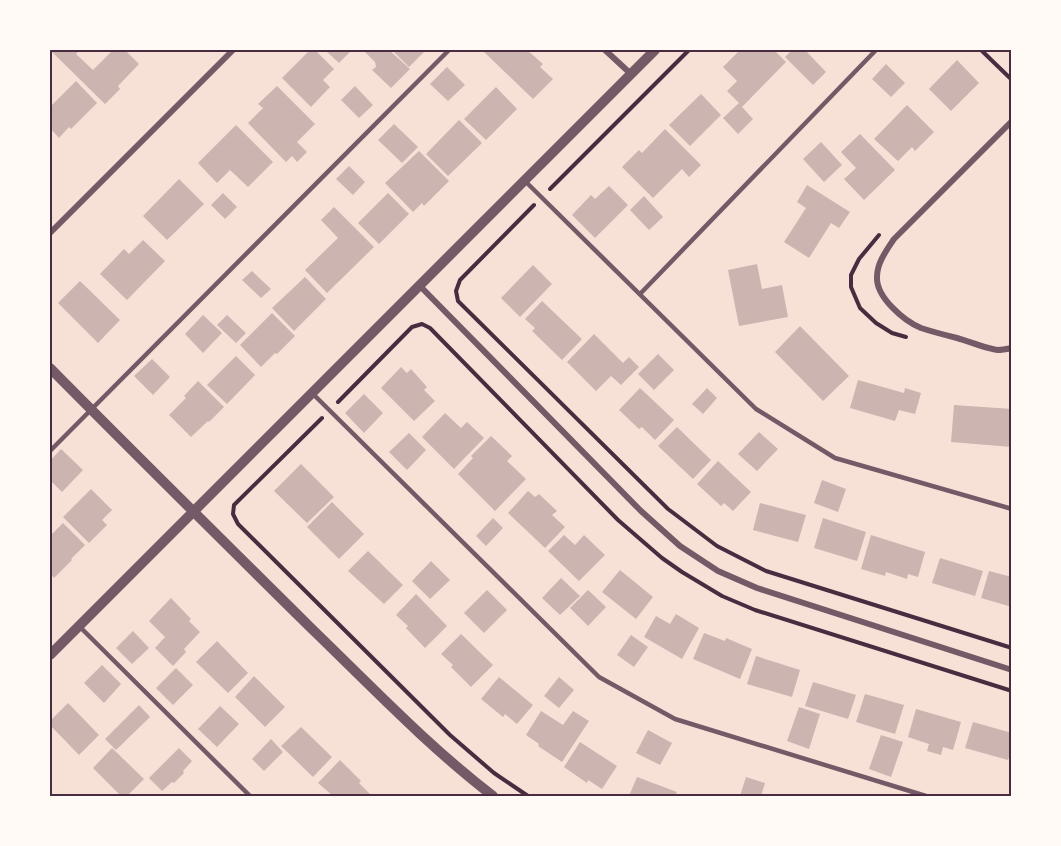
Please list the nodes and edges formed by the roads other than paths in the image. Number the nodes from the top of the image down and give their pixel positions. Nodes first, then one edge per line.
1 (233, 50) edge
2 (449, 50) edge
3 (605, 50) edge
4 (655, 50) edge
5 (876, 50) edge
6 (631, 74) junction
7 (1011, 120) edge
8 (524, 180) junction
9 (50, 233) edge
10 (419, 285) junction
11 (640, 294) junction
12 (1011, 348) edge
13 (50, 368) edge
14 (311, 393) junction
15 (91, 410) junction
16 (50, 451) edge
17 (1011, 509) edge
18 (192, 511) junction
19 (78, 626) junction
20 (50, 655) edge
21 (1011, 670) edge
22 (250, 796) edge
23 (493, 796) edge
24 (926, 796) edge

1 - 9 street
2 - 15 lane
3 - 6 street
4 - 6 street
5 - 11 lane
6 - 8 street
7 - 12 street
8 - 10 street
8 - 11 lane
10 - 14 street
10 - 21 street
11 - 17 lane
13 - 15 street
14 - 18 street
14 - 24 lane
15 - 16 lane
15 - 18 street
18 - 19 street
18 - 23 street
19 - 20 street
19 - 22 lane

